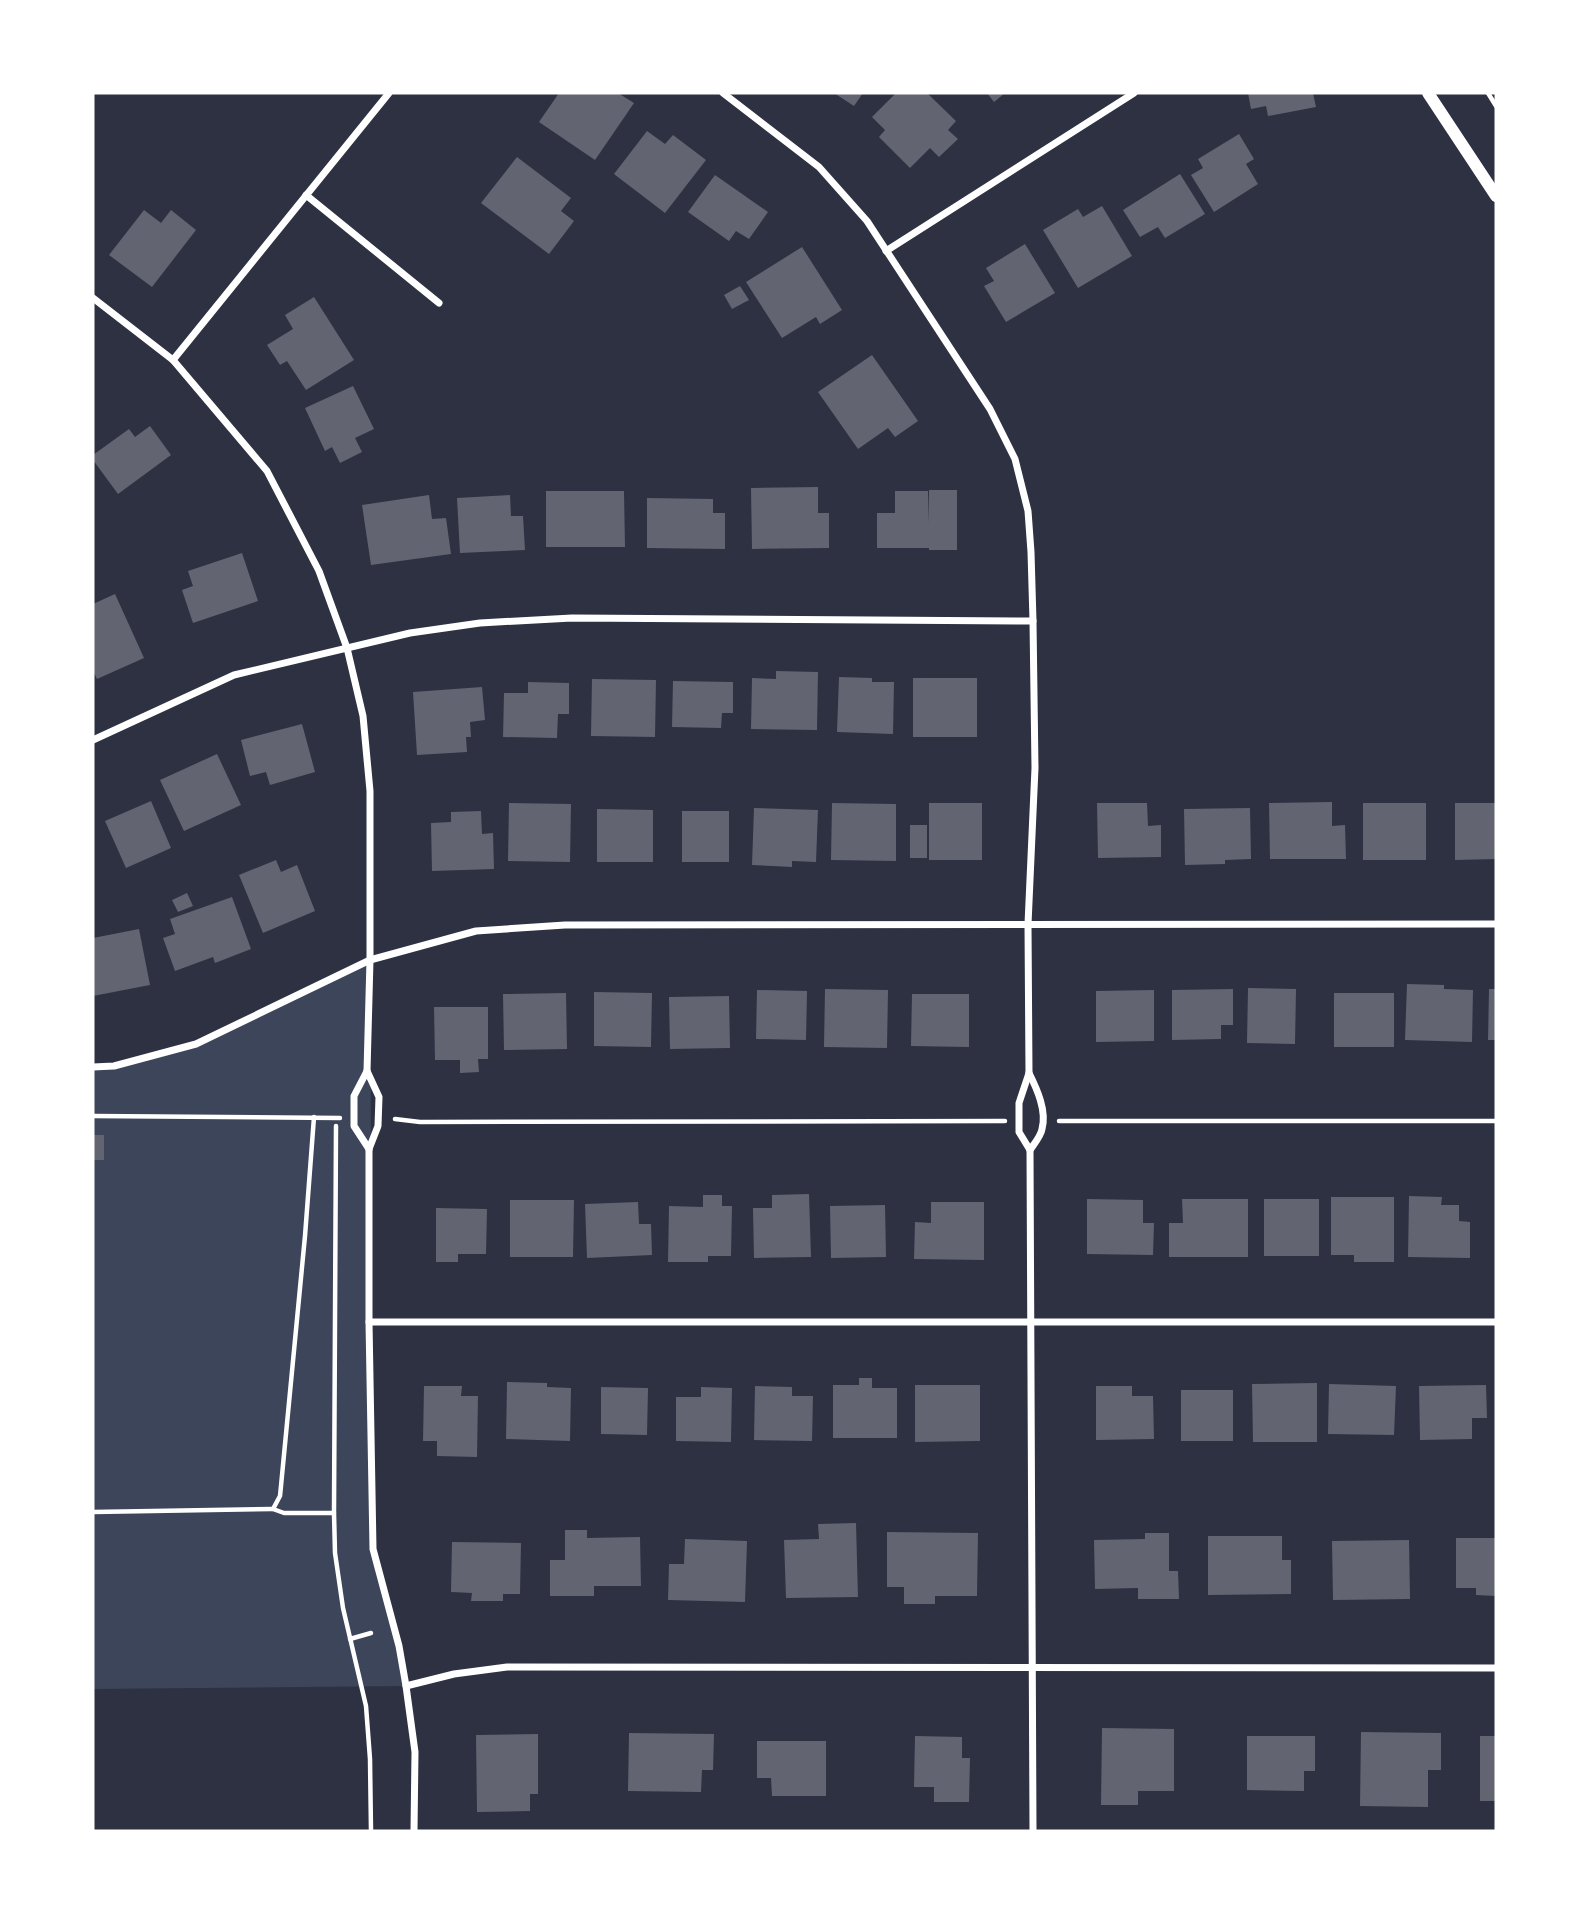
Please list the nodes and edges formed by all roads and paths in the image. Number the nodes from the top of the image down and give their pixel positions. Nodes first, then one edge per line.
1 (389, 93) edge
2 (723, 93) edge
3 (1134, 93) edge
4 (1428, 93) edge
5 (1488, 93) edge
6 (1496, 106) edge
7 (306, 195) junction
8 (1496, 196) edge
9 (886, 251) junction
10 (93, 298) edge
11 (439, 303) dead end
12 (173, 360) junction
13 (1033, 621) junction
14 (347, 648) junction
15 (93, 740) edge
16 (1496, 924) edge
17 (1028, 925) junction
18 (370, 960) junction
19 (93, 1067) edge
20 (367, 1071) junction
21 (1029, 1073) junction
22 (93, 1116) edge
23 (314, 1117) junction
24 (335, 1118) junction
25 (348, 1118) dead end
26 (388, 1119) dead end
27 (1011, 1121) dead end
28 (1051, 1121) dead end
29 (1496, 1121) edge
30 (369, 1149) junction
31 (1030, 1150) junction
32 (369, 1322) junction
33 (1496, 1322) edge
34 (1032, 1323) junction
35 (273, 1509) junction
36 (93, 1512) edge
37 (334, 1513) junction
38 (371, 1633) dead end
39 (350, 1639) junction
40 (1032, 1667) junction
41 (1496, 1668) edge
42 (406, 1686) junction
43 (371, 1831) edge
44 (414, 1831) edge
45 (1033, 1831) edge

1 - 7 street
2 - 9 street
3 - 9 street
4 - 8 street
5 - 6 path
7 - 11 street
7 - 12 street
9 - 13 street
10 - 12 street
12 - 14 street
13 - 14 street
13 - 17 street
14 - 15 street
14 - 18 street
16 - 17 street
17 - 18 street
17 - 21 street
18 - 19 street
18 - 20 street
20 - 30 street
20 - 30 street
21 - 31 street
21 - 31 street
22 - 23 path
23 - 24 path
23 - 35 path
24 - 25 path
24 - 37 path
26 - 27 path
28 - 29 path
30 - 32 street
31 - 34 street
32 - 34 street
32 - 42 street
33 - 34 street
34 - 40 street
35 - 36 path
35 - 37 path
37 - 39 path
38 - 39 path
39 - 43 path
40 - 41 street
40 - 42 street
40 - 45 street
42 - 44 street

